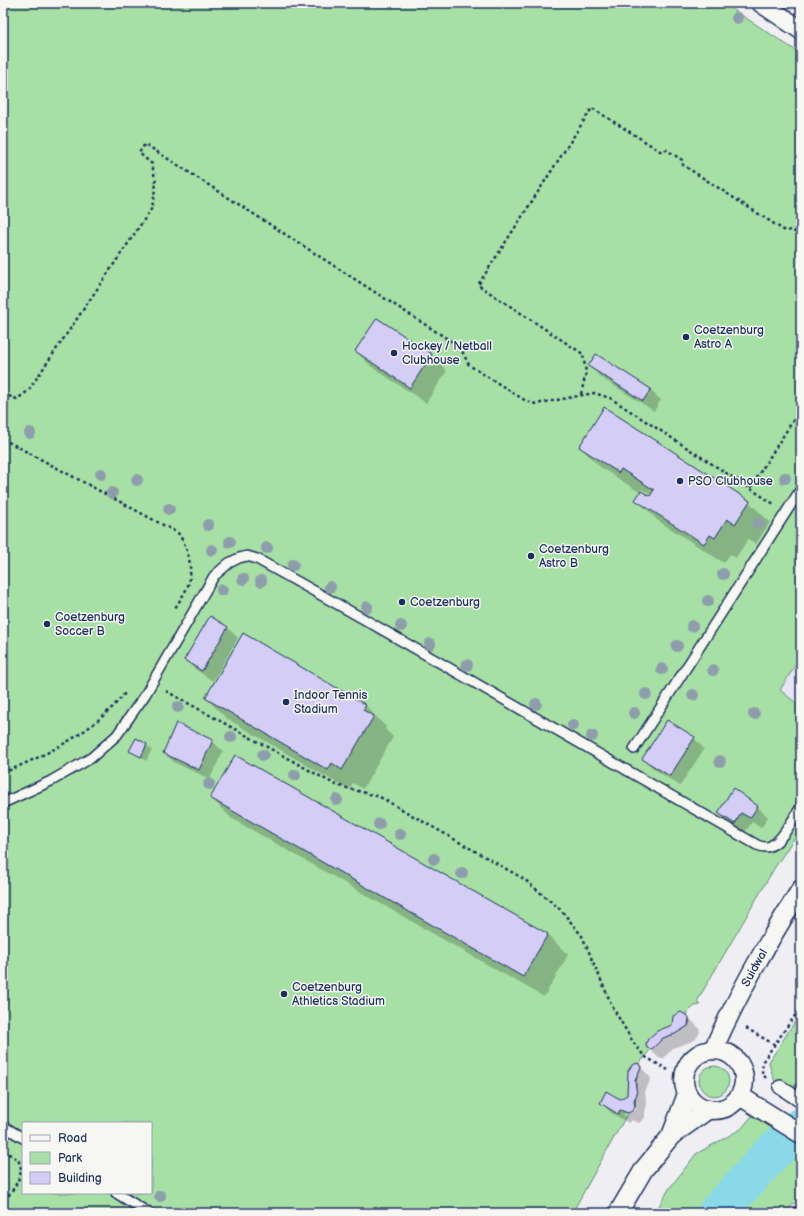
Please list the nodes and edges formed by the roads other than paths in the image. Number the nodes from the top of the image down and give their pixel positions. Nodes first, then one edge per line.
1 (761, 3) edge
2 (801, 30) edge
3 (801, 489) edge
4 (634, 749) dead end
5 (3, 803) edge
6 (801, 807) edge
7 (801, 889) edge
8 (713, 1050) junction
9 (780, 1087) road end
10 (687, 1094) junction
11 (746, 1100) junction
12 (801, 1101) edge
13 (709, 1109) junction
14 (3, 1126) edge
15 (801, 1134) edge
16 (671, 1136) junction
17 (22, 1137) edge
18 (118, 1194) edge
19 (149, 1213) edge
20 (618, 1213) edge

1 - 2 street
3 - 4 lane
5 - 6 lane
7 - 8 street, Suidwal
8 - 10 street
8 - 11 street
9 - 12 street
10 - 13 street
10 - 16 street
11 - 13 street
11 - 15 street
13 - 16 street
14 - 17 lane
16 - 20 street
18 - 19 lane

